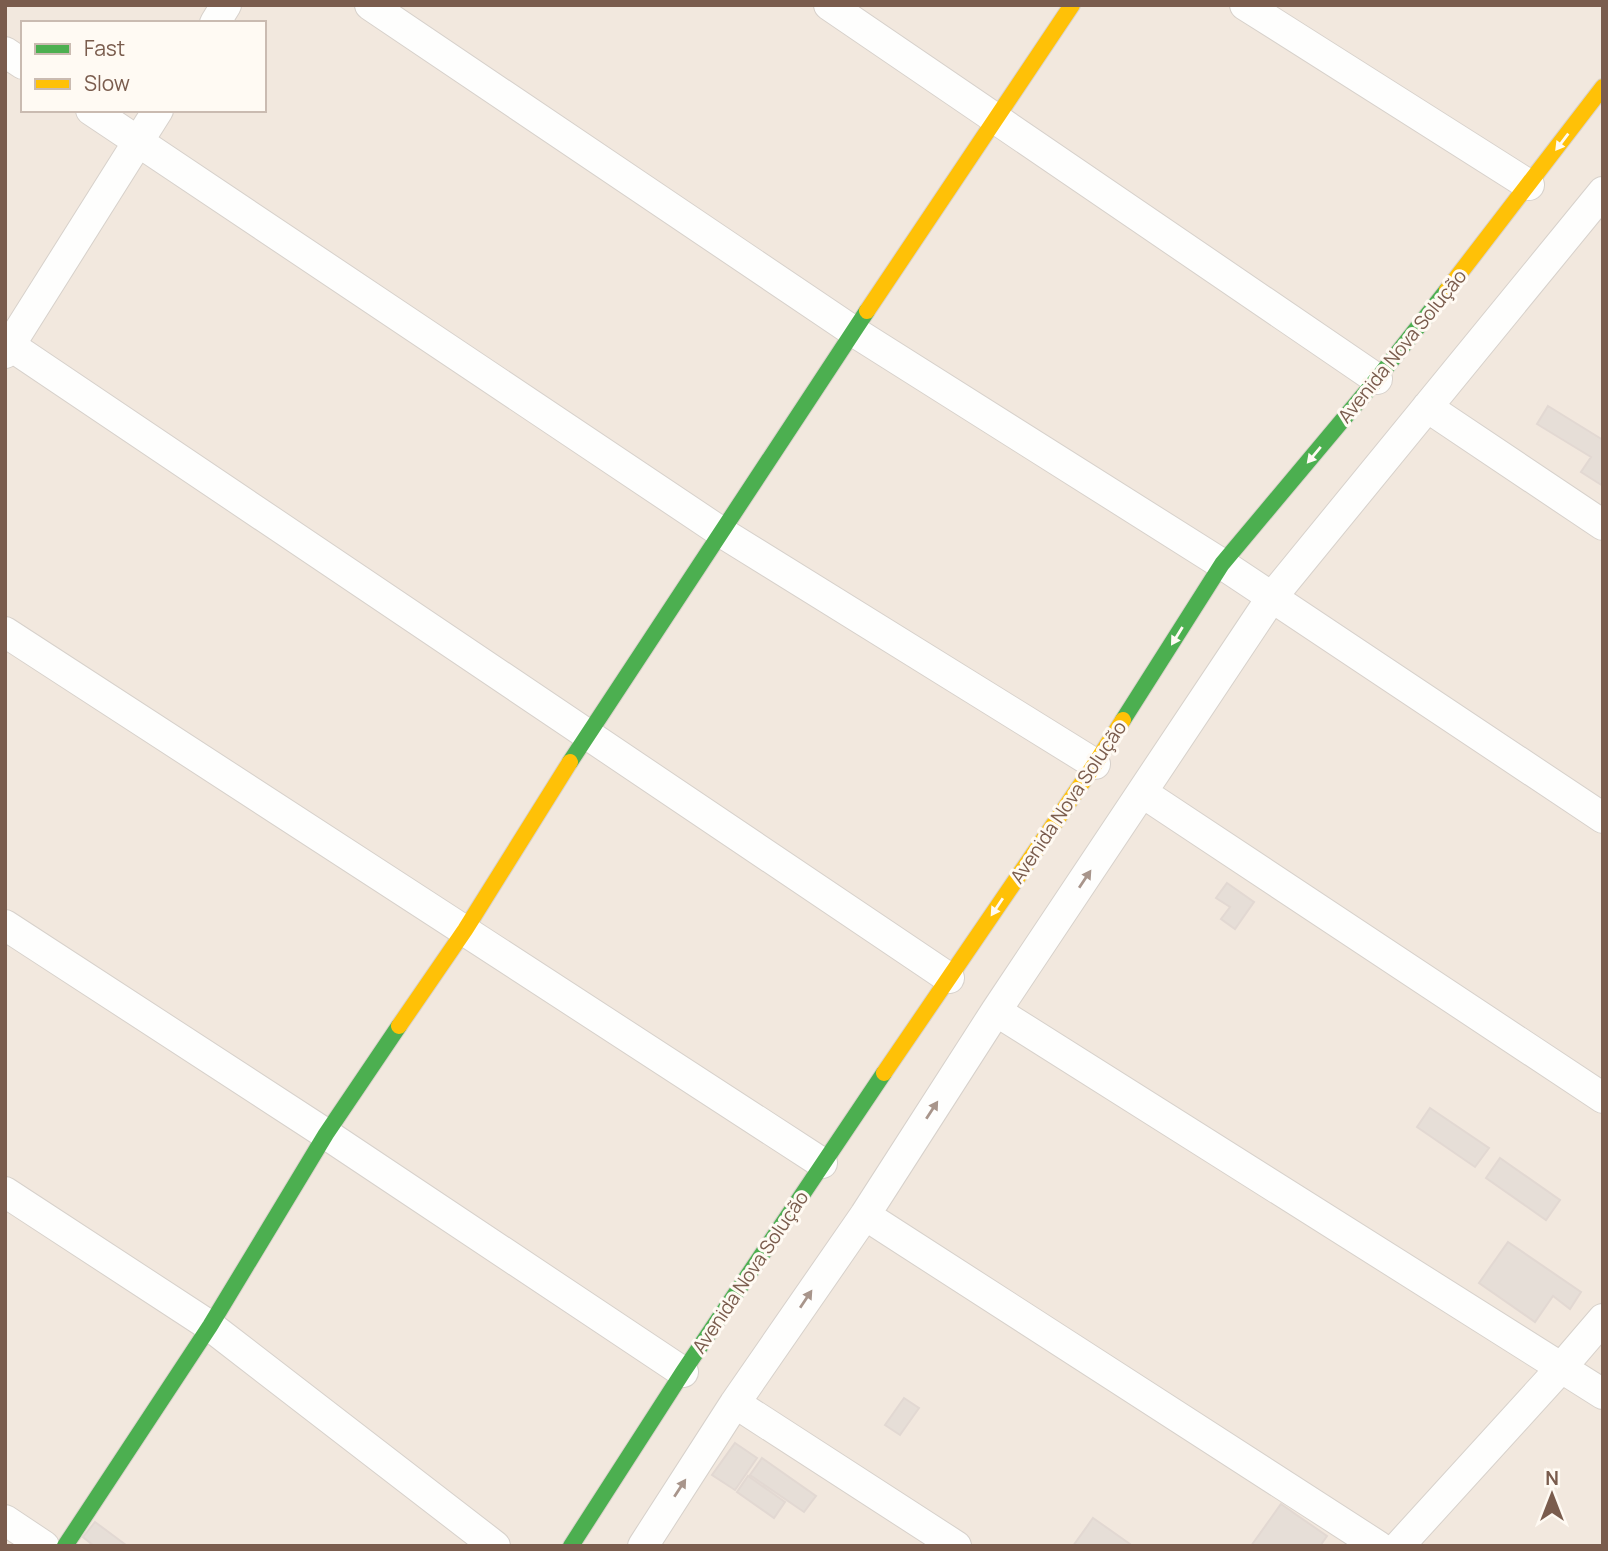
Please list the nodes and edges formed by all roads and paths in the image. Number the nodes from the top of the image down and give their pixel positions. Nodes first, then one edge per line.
1 (226, 5) edge
2 (370, 5) edge
3 (830, 5) edge
4 (1072, 5) edge
5 (1245, 5) edge
6 (216, 21) edge
7 (5, 52) edge
8 (21, 63) edge
9 (1603, 88) edge
10 (95, 112) edge
11 (157, 112) edge
12 (996, 118) junction
13 (137, 141) junction
14 (1529, 185) junction
15 (1603, 192) edge
16 (1594, 221) edge
17 (853, 331) junction
18 (7, 347) edge
19 (1377, 379) junction
20 (1427, 407) junction
21 (1603, 524) edge
22 (721, 532) junction
23 (1222, 564) junction
24 (1272, 597) junction
25 (5, 632) edge
26 (587, 735) junction
27 (1095, 764) junction
28 (1143, 793) junction
29 (1603, 818) edge
30 (5, 925) edge
31 (465, 930) junction
32 (949, 978) junction
33 (996, 1011) junction
34 (1603, 1098) edge
35 (326, 1134) junction
36 (822, 1163) junction
37 (5, 1192) edge
38 (864, 1215) junction
39 (1603, 1319) edge
40 (210, 1326) junction
41 (1561, 1368) junction
42 (683, 1372) junction
43 (1603, 1394) edge
44 (735, 1403) junction
45 (5, 1520) edge
46 (44, 1546) edge
47 (65, 1546) edge
48 (495, 1546) edge
49 (571, 1546) edge
50 (643, 1546) edge
51 (956, 1546) edge
52 (1378, 1546) edge
53 (1399, 1546) edge

1 - 6 street
2 - 17 street
3 - 12 street
4 - 12 street
5 - 14 street
7 - 8 street
9 -> 14 street, Avenida Nova Solução
10 - 13 street
11 - 13 street
12 - 17 street
12 - 19 street
13 - 18 street
13 - 22 street
14 - 19 street, Avenida Nova Solução
15 - 16 street
16 - 20 street
17 - 22 street
17 - 23 street
18 - 26 street
19 -> 23 street, Avenida Nova Solução
20 - 21 street
20 - 24 street
22 - 26 street
22 - 27 street
23 - 24 street
23 -> 27 street, Avenida Nova Solução
24 - 28 street
24 - 29 street
25 - 31 street
26 - 31 street
26 - 32 street
27 -> 32 street, Avenida Nova Solução
33 -> 28 street
28 - 34 street
30 - 35 street
31 - 35 street
31 - 36 street
32 - 36 street, Avenida Nova Solução
38 -> 33 street
33 - 41 street
35 - 40 street
35 - 42 street
36 - 42 street, Avenida Nova Solução
37 - 40 street
44 -> 38 street
38 - 52 street
39 - 41 street
40 - 47 street
40 - 48 street
41 - 43 street
41 - 53 street
42 - 49 street, Avenida Nova Solução
50 -> 44 street
44 - 51 street
45 - 46 street

